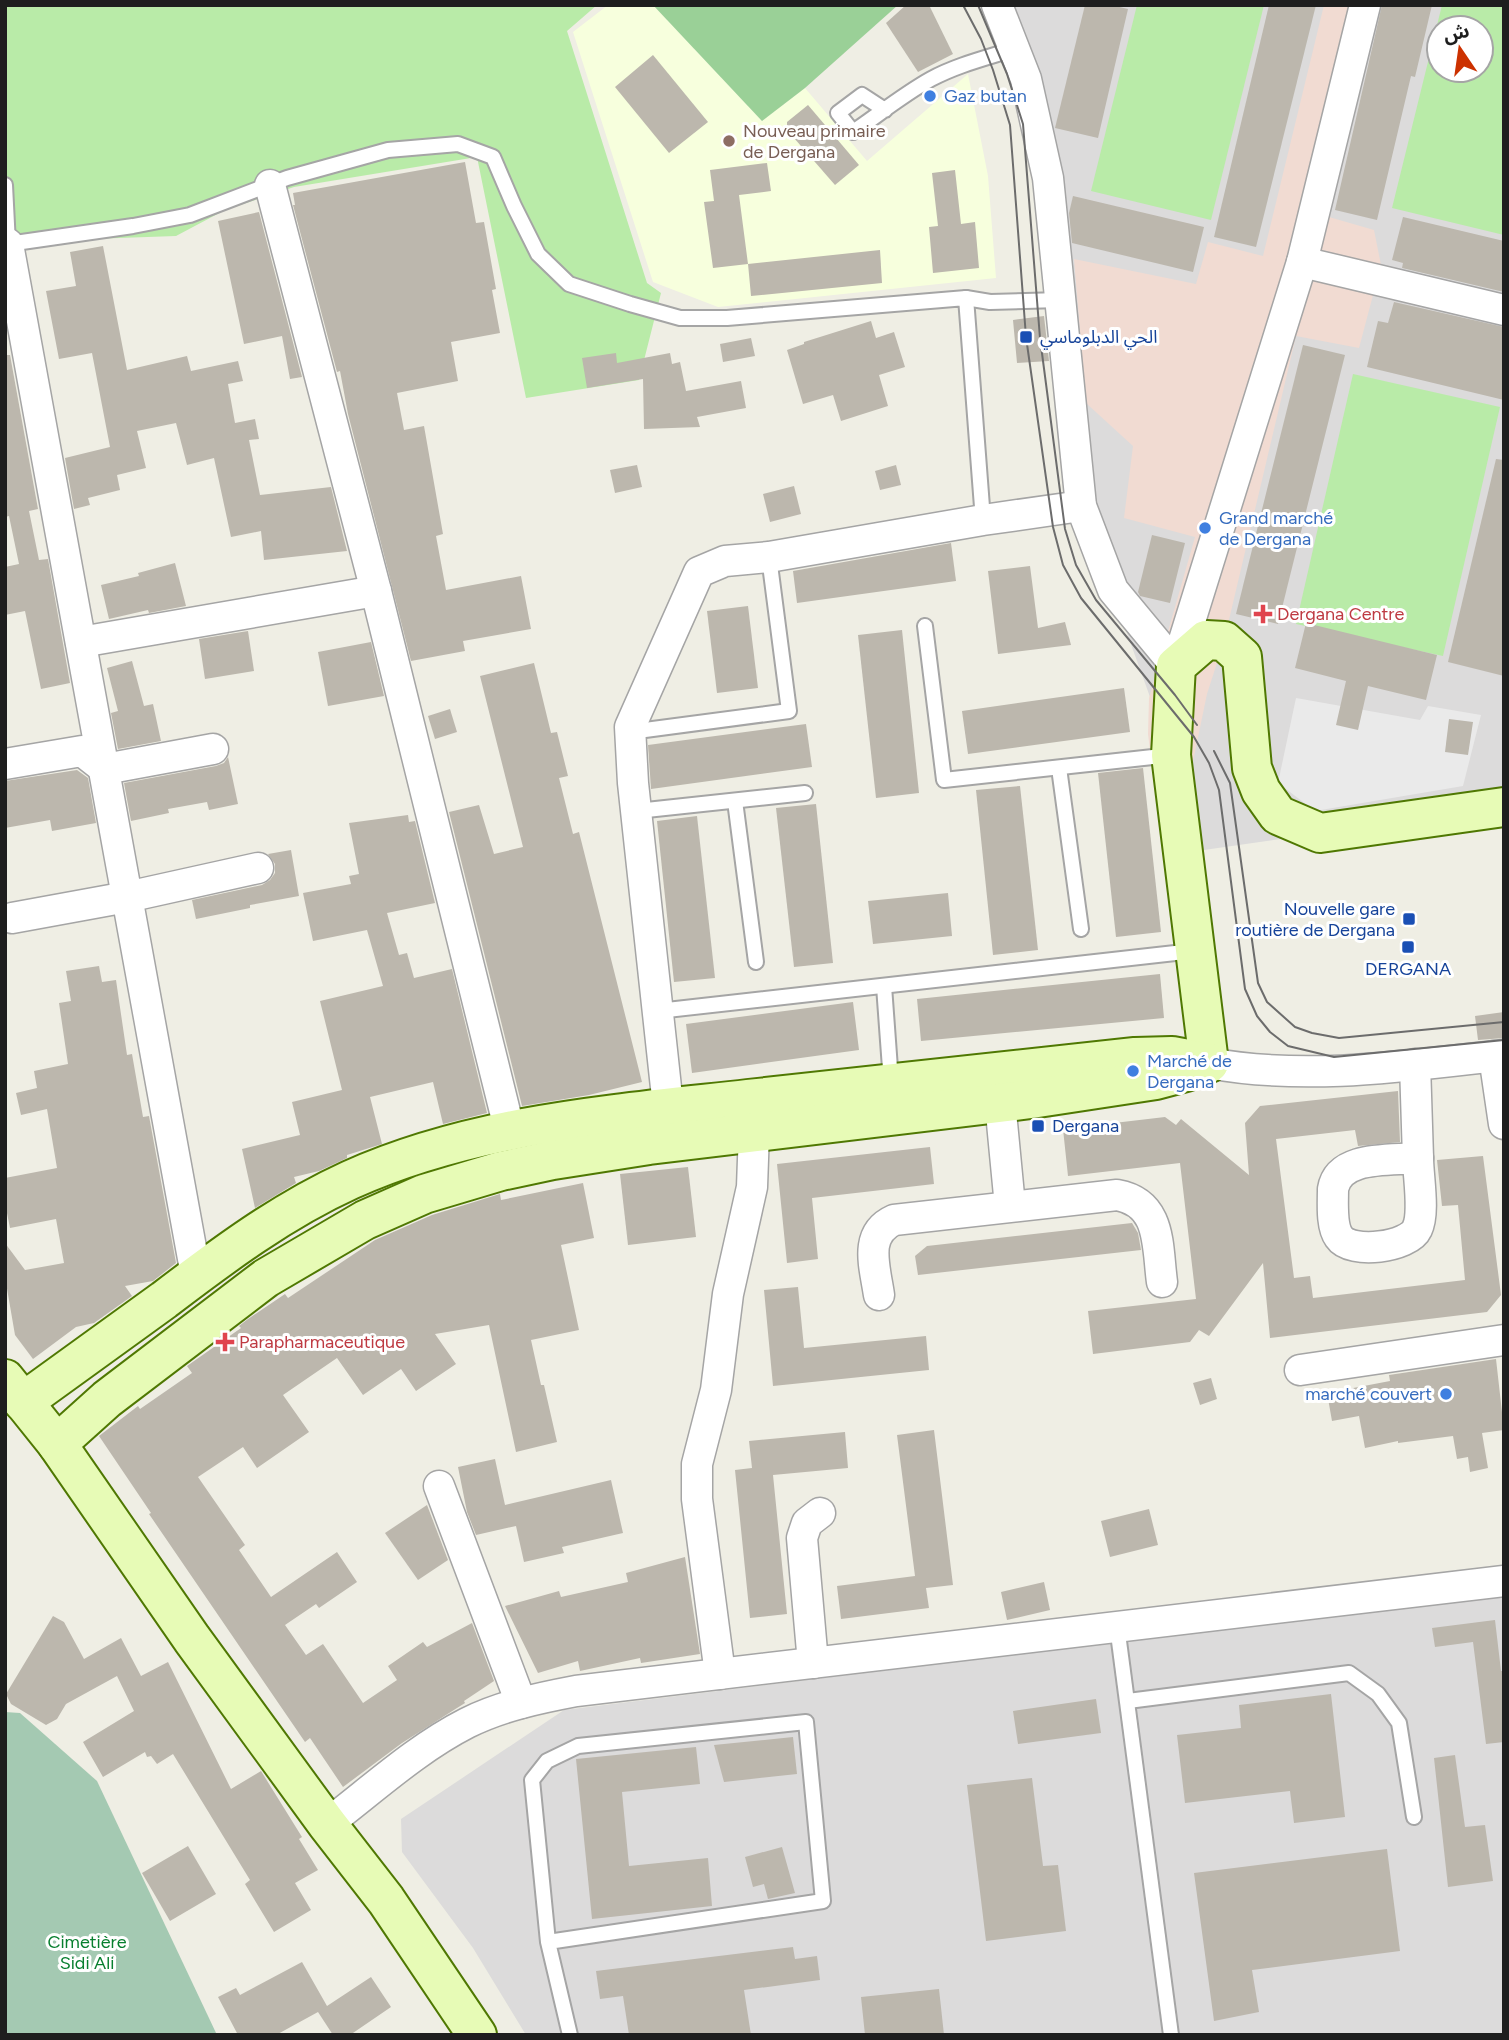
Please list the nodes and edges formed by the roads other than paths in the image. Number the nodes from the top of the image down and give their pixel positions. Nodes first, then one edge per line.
1 (997, 5) edge
2 (1365, 5) edge
3 (1014, 49) junction
4 (885, 110) dead end
5 (5, 185) edge
6 (270, 185) junction
7 (7, 243) edge
8 (1302, 261) junction
9 (965, 298) junction
10 (1060, 300) junction
11 (1504, 310) edge
12 (1080, 506) junction
13 (983, 520) junction
14 (769, 557) junction
15 (376, 591) junction
16 (925, 626) dead end
17 (81, 642) junction
18 (1176, 666) junction
19 (630, 732) junction
20 (213, 749) dead end
21 (1171, 755) junction
22 (5, 764) edge
23 (1059, 768) junction
24 (106, 769) junction
25 (804, 793) dead end
26 (735, 801) junction
27 (1504, 807) edge
28 (636, 811) junction
29 (258, 869) dead end
30 (127, 897) junction
31 (12, 918) dead end
32 (1081, 929) dead end
33 (1193, 951) junction
34 (756, 962) dead end
35 (884, 986) junction
36 (658, 1011) junction
37 (1499, 1056) edge
38 (1209, 1063) junction
39 (1415, 1064) junction
40 (891, 1084) junction
41 (1000, 1102) junction
42 (668, 1106) junction
43 (729, 1123) junction
44 (1504, 1124) edge
45 (510, 1132) junction
46 (1418, 1158) dead end
47 (1010, 1206) junction
48 (189, 1280) junction
49 (1162, 1282) dead end
50 (880, 1294) dead end
51 (206, 1324) junction
52 (1504, 1340) edge
53 (1300, 1370) dead end
54 (14, 1390) edge
55 (57, 1444) junction
56 (439, 1486) dead end
57 (820, 1513) dead end
58 (1504, 1581) edge
59 (1117, 1626) junction
60 (813, 1663) junction
61 (720, 1674) junction
62 (1128, 1701) junction
63 (521, 1703) junction
64 (1414, 1817) dead end
65 (327, 1824) junction
66 (548, 1942) junction
67 (477, 2035) edge
68 (570, 2035) edge
69 (1171, 2035) edge

1 - 3 street
2 - 8 street
3 - 4 lane
3 - 10 street
5 - 7 lane
6 - 7 lane
6 - 9 lane
6 - 15 street
7 - 17 street
8 - 11 street
8 - 18 street
9 - 10 lane
9 - 13 lane
10 - 12 street
12 - 13 street
12 - 18 street
13 - 14 street
14 - 19 street
14 - 19 lane
15 - 17 street
15 - 45 street
16 - 23 lane
17 - 24 street
18 - 21 street
18 - 27 street
19 - 28 street
20 - 24 street
21 - 23 lane
21 - 33 street
22 - 24 street
23 - 32 lane
24 - 30 street
25 - 26 lane
26 - 28 lane
26 - 34 lane
28 - 36 street
29 - 30 street
30 - 31 street
30 - 48 street
33 - 35 lane
33 - 38 street
35 - 36 lane
35 - 40 lane
36 - 42 street
37 - 39 street
37 - 44 street
38 - 39 street
38 - 40 street
38 - 41 street
39 - 46 street
40 - 43 street
41 - 43 street
41 - 47 street
42 - 43 street
42 - 45 street
43 - 51 street
43 - 61 street
45 - 48 street
47 - 49 street
47 - 50 street
48 - 51 street
48 - 54 street
51 - 55 street
52 - 53 street
54 - 55 street
55 - 65 street
56 - 63 street
57 - 60 street
58 - 59 street
59 - 60 street
59 - 62 lane
60 - 61 street
61 - 63 street
62 - 64 lane
62 - 69 lane
63 - 65 street
65 - 67 street
66 - 66 lane
66 - 68 lane

